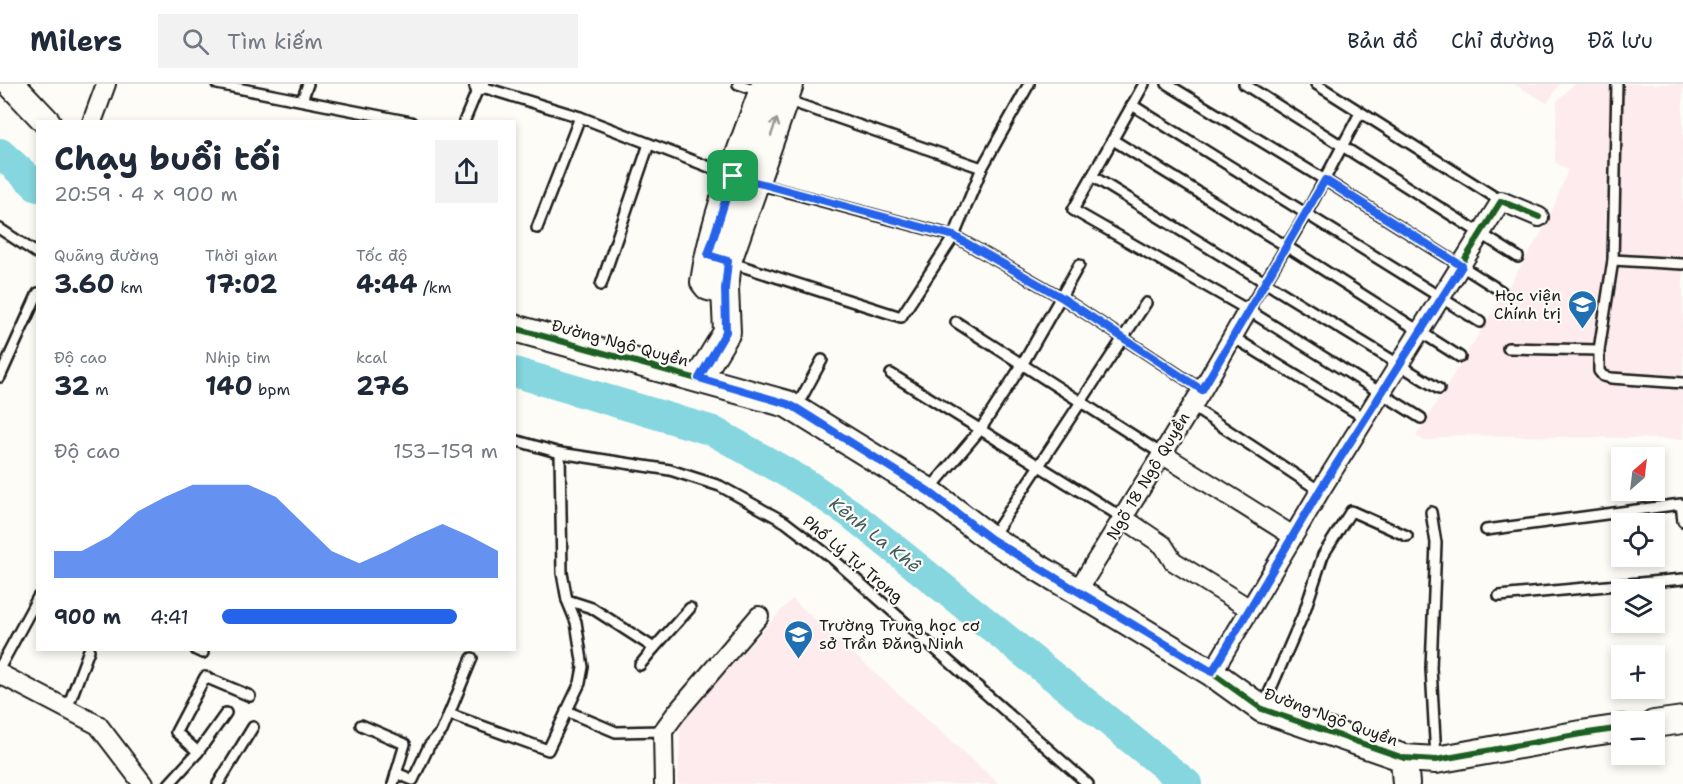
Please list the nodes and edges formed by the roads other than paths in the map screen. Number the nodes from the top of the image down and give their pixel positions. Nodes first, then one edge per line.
1 (11, 84) edge
2 (106, 84) edge
3 (217, 84) edge
4 (308, 84) edge
5 (738, 84) edge
6 (1029, 84) edge
7 (1144, 84) edge
8 (1167, 84) edge
9 (1244, 84) edge
10 (1316, 84) edge
11 (1617, 84) edge
12 (479, 85) edge
13 (252, 87) edge
14 (775, 90) edge
15 (302, 100) junction
16 (1132, 105) junction
17 (1360, 113) junction
18 (580, 117) junction
19 (45, 120) edge
20 (93, 120) edge
21 (401, 120) edge
22 (465, 120) edge
23 (1113, 140) junction
24 (649, 144) junction
25 (1343, 146) junction
26 (982, 168) junction
27 (1092, 176) junction
28 (743, 180) junction
29 (1325, 180) junction
30 (1501, 201) junction
31 (1306, 214) junction
32 (1539, 218) dead end
33 (537, 228) dead end
34 (0, 229) edge
35 (1481, 233) junction
36 (954, 236) junction
37 (1286, 246) junction
38 (36, 253) edge
39 (1518, 257) dead end
40 (718, 258) junction
41 (1612, 260) junction
42 (1683, 264) edge
43 (1079, 265) dead end
44 (1462, 266) junction
45 (1266, 283) junction
46 (601, 285) dead end
47 (1501, 291) dead end
48 (36, 297) edge
49 (1061, 297) junction
50 (1441, 299) junction
51 (1146, 303) dead end
52 (1248, 310) junction
53 (956, 322) dead end
54 (1480, 322) dead end
55 (516, 329) edge
56 (1420, 330) junction
57 (1233, 337) junction
58 (1123, 339) junction
59 (1508, 348) dead end
60 (1599, 350) junction
61 (1460, 357) dead end
62 (822, 360) dead end
63 (1398, 364) junction
64 (1022, 365) junction
65 (891, 374) dead end
66 (0, 377) edge
67 (699, 378) junction
68 (1683, 383) edge
69 (1439, 389) dead end
70 (1202, 390) junction
71 (1382, 392) junction
72 (1082, 402) junction
73 (1191, 406) junction
74 (796, 408) junction
75 (1365, 418) junction
76 (1421, 418) dead end
77 (980, 430) junction
78 (516, 441) edge
79 (560, 453) junction
80 (1162, 454) junction
81 (1038, 465) junction
82 (1320, 490) junction
83 (928, 491) junction
84 (1431, 512) dead end
85 (1123, 518) junction
86 (1683, 521) edge
87 (1486, 530) dead end
88 (1293, 536) junction
89 (1407, 536) dead end
90 (991, 539) junction
91 (1683, 579) edge
92 (1078, 590) junction
93 (1498, 596) dead end
94 (567, 600) junction
95 (36, 601) edge
96 (690, 608) dead end
97 (1250, 609) junction
98 (759, 616) dead end
99 (654, 648) junction
100 (89, 651) edge
101 (472, 658) dead end
102 (640, 665) dead end
103 (0, 667) edge
104 (1212, 672) junction
105 (0, 674) edge
106 (250, 696) dead end
107 (67, 709) junction
108 (1262, 710) junction
109 (566, 711) junction
110 (226, 713) dead end
111 (449, 714) junction
112 (1683, 720) edge
113 (1665, 722) edge
114 (361, 726) dead end
115 (253, 728) dead end
116 (1611, 730) edge
117 (663, 731) junction
118 (198, 752) junction
119 (1436, 760) junction
120 (396, 773) junction
121 (1405, 774) edge
122 (413, 780) junction
123 (143, 784) edge
124 (169, 784) edge
125 (218, 784) edge
126 (393, 784) edge
127 (423, 784) edge
128 (664, 784) edge
129 (1088, 784) edge

1 - 19 street
2 - 20 street
3 - 13 lane
4 - 15 lane
5 - 14 lane
6 - 26 lane
7 - 16 lane
8 - 29 lane
9 - 25 lane
10 - 17 lane
11 - 41 lane
12 - 18 lane
12 - 22 lane
13 - 15 lane
14 - 26 lane
14 - 28 street
15 - 21 lane
16 - 23 lane
16 - 31 lane
17 - 25 lane, Ngõ 18 Ngô Quyền
17 - 30 lane
18 - 24 lane
18 - 33 lane
23 - 27 lane
23 - 37 lane
24 - 28 lane
24 - 46 lane
25 - 29 lane, Ngõ 18 Ngô Quyền
25 - 35 lane
26 - 36 lane
27 - 45 lane
27 - 52 lane
28 - 36 lane
28 - 40 street
29 - 31 lane, Ngõ 18 Ngô Quyền
29 - 44 lane
30 - 32 street
30 - 35 street
31 - 37 lane, Ngõ 18 Ngô Quyền
31 - 50 lane
34 - 38 lane
35 - 39 lane
35 - 44 street
36 - 40 lane
36 - 49 lane
37 - 45 lane, Ngõ 18 Ngô Quyền
37 - 56 lane
40 - 67 street
41 - 42 lane
41 - 60 lane
43 - 49 lane
44 - 47 lane
44 - 50 street
45 - 52 lane, Ngõ 18 Ngô Quyền
45 - 63 lane
48 - 66 lane
49 - 58 lane
49 - 64 lane
50 - 54 lane
50 - 56 street
51 - 58 lane
52 - 57 street, Ngõ 18 Ngô Quyền
52 - 71 lane
53 - 64 lane
55 - 67 street, Đường Ngô Quyền
56 - 61 lane
56 - 63 street
57 - 70 street, Ngõ 18 Ngô Quyền
57 - 75 lane
58 - 70 lane
58 - 72 lane
59 - 60 lane
60 - 68 lane
62 - 74 lane
63 - 69 lane
63 - 71 street
64 - 72 lane
64 - 77 lane
65 - 77 lane
67 - 74 street, Đường Ngô Quyền
70 - 73 street, Ngõ 18 Ngô Quyền
71 - 75 street
71 - 76 lane
72 - 80 lane
72 - 81 lane
73 - 80 street, Ngõ 18 Ngô Quyền
73 - 82 lane
74 - 83 street, Đường Ngô Quyền
75 - 82 street
77 - 81 lane
77 - 83 lane
78 - 79 lane, Phố Lý Tự Trọng
79 - 94 lane
79 - 129 lane, Phố Lý Tự Trọng
80 - 85 street, Ngõ 18 Ngô Quyền
80 - 88 street
81 - 85 lane
81 - 90 lane
82 - 88 street
83 - 90 street, Đường Ngô Quyền
84 - 119 lane
85 - 92 street, Ngõ 18 Ngô Quyền
85 - 97 street
86 - 87 lane
88 - 97 street
89 - 108 lane
90 - 92 street, Đường Ngô Quyền
91 - 93 lane
92 - 104 street, Đường Ngô Quyền
94 - 99 lane
94 - 109 lane
95 - 103 lane
96 - 99 lane
97 - 104 street
98 - 117 street
99 - 102 lane
100 - 107 lane
101 - 111 lane
104 - 108 street, Đường Ngô Quyền
105 - 107 street
106 - 118 lane
107 - 123 street
108 - 121 street, Đường Ngô Quyền
109 - 111 lane
109 - 117 lane
110 - 118 lane
111 - 122 lane
112 - 113 street
114 - 120 lane
115 - 125 lane
116 - 119 street, Đường Ngô Quyền
117 - 128 street
118 - 124 lane
119 - 121 street, Đường Ngô Quyền
120 - 122 lane
120 - 126 lane
122 - 127 lane

